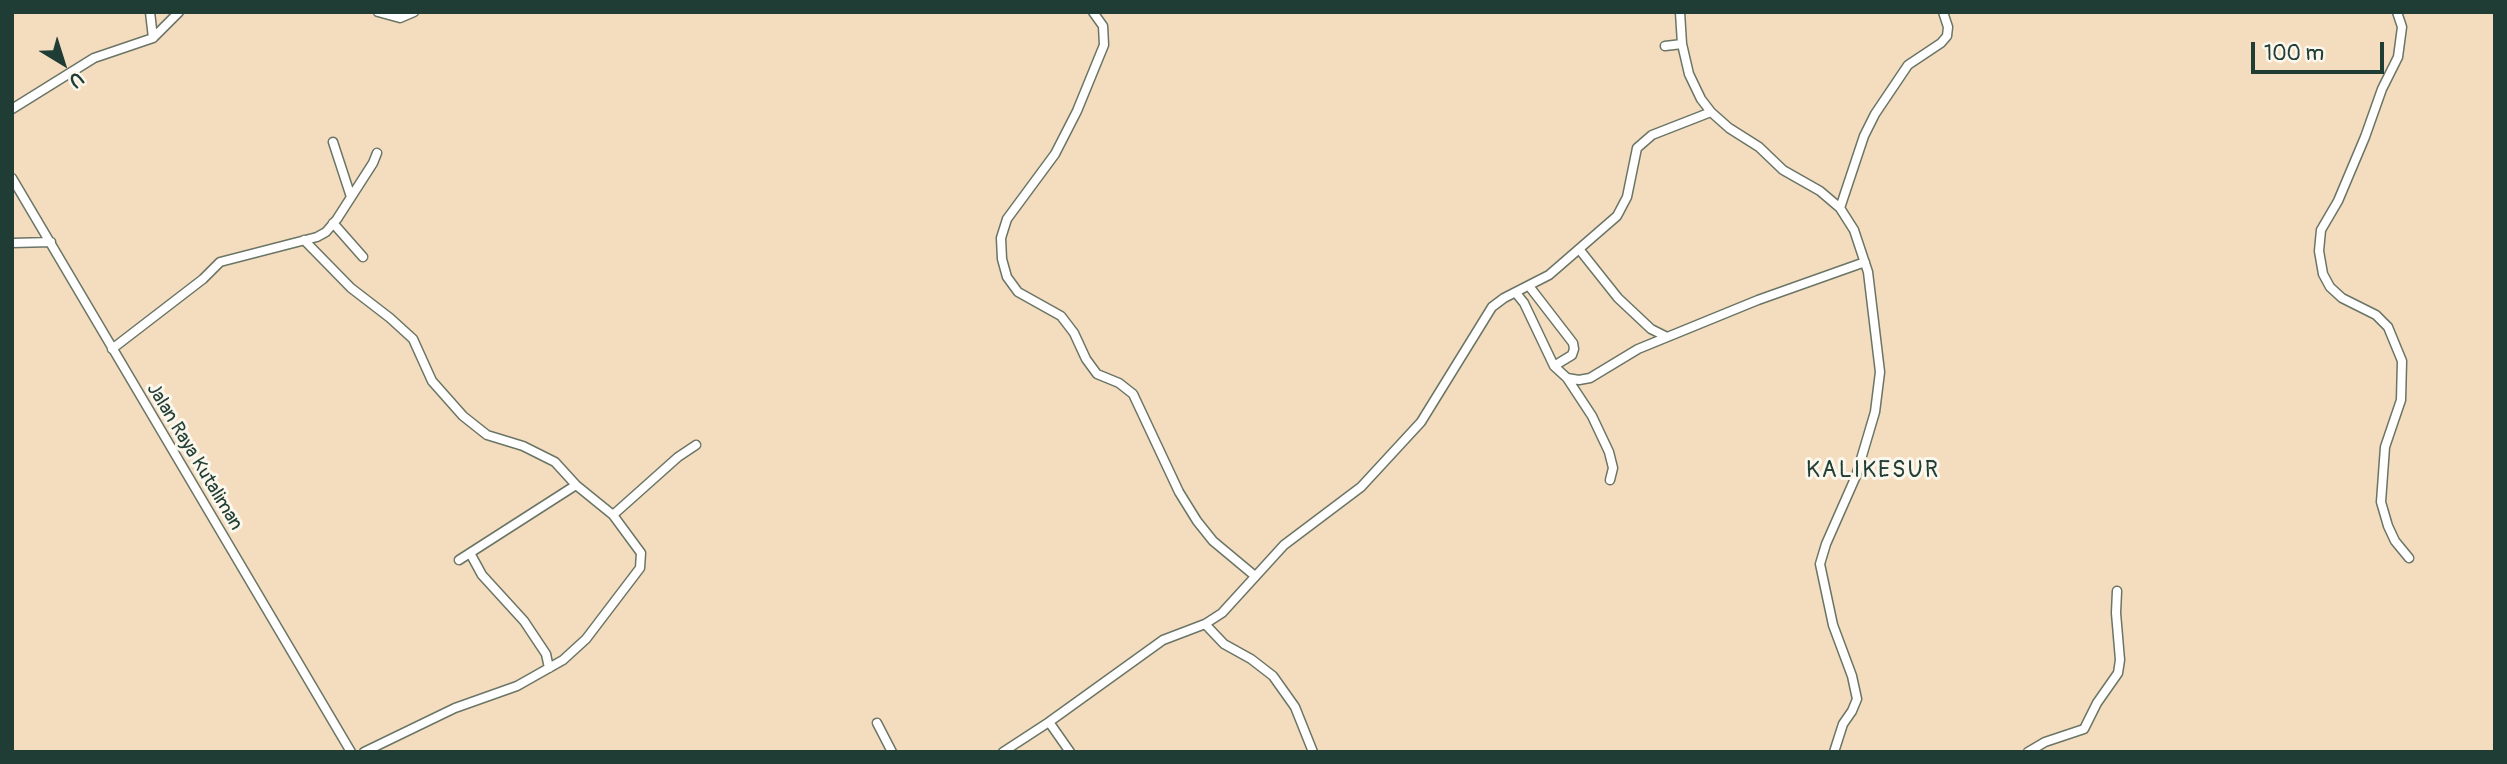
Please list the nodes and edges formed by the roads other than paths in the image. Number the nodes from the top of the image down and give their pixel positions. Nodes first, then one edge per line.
1 (150, 12) edge
2 (179, 12) edge
3 (378, 12) edge
4 (414, 12) edge
5 (1093, 12) edge
6 (1680, 12) edge
7 (1943, 12) edge
8 (2398, 12) edge
9 (153, 38) junction
10 (1682, 44) junction
11 (1665, 46) dead end
12 (12, 109) edge
13 (1711, 112) junction
14 (333, 142) dead end
15 (377, 153) dead end
16 (12, 178) edge
17 (351, 197) junction
18 (1840, 208) junction
19 (333, 223) junction
20 (304, 240) junction
21 (51, 242) junction
22 (12, 243) edge
23 (1579, 249) junction
24 (363, 257) dead end
25 (1865, 262) junction
26 (1529, 286) junction
27 (1516, 293) junction
28 (1667, 337) junction
29 (112, 349) junction
30 (1554, 366) junction
31 (1567, 378) junction
32 (696, 445) dead end
33 (1610, 480) dead end
34 (576, 485) junction
35 (613, 514) junction
36 (470, 553) junction
37 (2409, 558) dead end
38 (459, 560) dead end
39 (1255, 576) junction
40 (2117, 591) dead end
41 (1205, 624) junction
42 (549, 668) junction
43 (1049, 722) junction
44 (877, 723) dead end
45 (351, 752) edge
46 (364, 752) edge
47 (892, 752) edge
48 (1003, 752) edge
49 (1070, 752) edge
50 (1313, 752) edge
51 (1835, 752) edge
52 (2028, 752) edge

1 - 9 street
2 - 9 street
3 - 4 street
5 - 39 street
6 - 10 street
7 - 18 street
8 - 37 street
9 - 12 street
10 - 11 street
10 - 13 street
13 - 18 street
13 - 23 street
14 - 17 street
15 - 17 street
16 - 21 street, Jalan Raya Kutaliman
17 - 19 street
18 - 25 street
19 - 20 street
19 - 24 street
20 - 29 street
20 - 34 street
21 - 22 street
21 - 29 street, Jalan Raya Kutaliman
23 - 26 street
23 - 28 street
25 - 28 street
25 - 51 street
26 - 27 street
26 - 30 street
27 - 30 street
27 - 39 street
28 - 31 street
29 - 45 street, Jalan Raya Kutaliman
30 - 31 street
31 - 33 street
32 - 35 street
34 - 35 street
34 - 36 street
35 - 42 street
36 - 38 street
36 - 42 street
39 - 41 street
40 - 52 street
41 - 43 street
41 - 50 street
42 - 46 street
43 - 48 street
43 - 49 street
44 - 47 street

